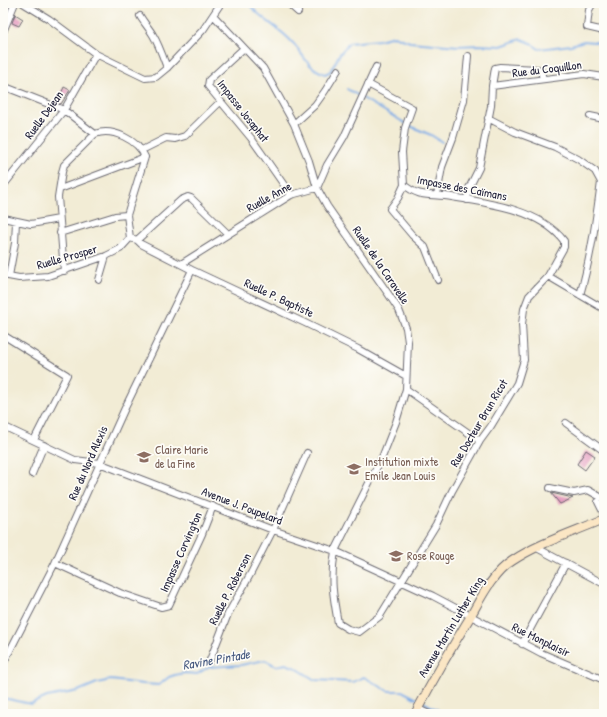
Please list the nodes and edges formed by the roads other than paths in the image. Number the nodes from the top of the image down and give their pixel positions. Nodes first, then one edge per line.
1 (15, 3) edge
2 (22, 3) edge
3 (221, 3) edge
4 (288, 3) edge
5 (593, 3) edge
6 (298, 12) dead end
7 (213, 15) junction
8 (140, 16) dead end
9 (604, 31) edge
10 (3, 32) edge
11 (244, 48) junction
12 (96, 54) junction
13 (468, 56) dead end
14 (376, 67) dead end
15 (167, 68) junction
16 (338, 70) dead end
17 (604, 77) edge
18 (543, 79) junction
19 (368, 84) junction
20 (3, 86) edge
21 (492, 86) junction
22 (220, 102) junction
23 (64, 110) junction
24 (590, 116) dead end
25 (488, 118) junction
26 (604, 120) edge
27 (294, 124) junction
28 (95, 134) junction
29 (142, 150) junction
30 (145, 157) junction
31 (603, 182) edge
32 (3, 186) edge
33 (404, 186) junction
34 (317, 188) junction
35 (60, 189) junction
36 (291, 195) junction
37 (437, 195) junction
38 (467, 200) junction
39 (127, 215) junction
40 (3, 218) edge
41 (59, 219) junction
42 (16, 220) junction
43 (60, 233) junction
44 (228, 234) junction
45 (136, 241) junction
46 (106, 256) junction
47 (181, 264) junction
48 (192, 270) junction
49 (64, 272) junction
50 (6, 276) edge
51 (548, 276) junction
52 (99, 280) dead end
53 (438, 280) dead end
54 (580, 295) junction
55 (604, 309) edge
56 (3, 335) edge
57 (406, 376) junction
58 (406, 390) junction
59 (566, 423) dead end
60 (3, 426) edge
61 (34, 440) junction
62 (480, 441) junction
63 (44, 445) junction
64 (604, 451) edge
65 (306, 453) dead end
66 (99, 463) junction
67 (32, 474) dead end
68 (550, 488) dead end
69 (604, 499) edge
70 (598, 502) dead end
71 (213, 506) junction
72 (604, 514) edge
73 (604, 519) edge
74 (273, 530) junction
75 (537, 548) junction
76 (335, 551) junction
77 (56, 563) junction
78 (566, 563) junction
79 (402, 581) junction
80 (604, 584) edge
81 (471, 616) junction
82 (522, 644) junction
83 (210, 660) dead end
84 (3, 664) edge
85 (604, 680) edge
86 (417, 710) edge
87 (429, 714) edge

1 - 10 street
2 - 12 street
3 - 7 street
4 - 6 street
5 - 9 street
7 - 11 street, Ruelle de la Caravelle
7 - 15 street
8 - 15 street
11 - 22 street, Impasse Josaphat
11 - 27 street, Ruelle de la Caravelle
12 - 15 street
12 - 23 street, Ruelle Dejean
13 - 37 street
14 - 19 street
16 - 27 street
17 - 18 street, Rue du Coquillon
18 - 21 street, Rue du Coquillon
18 - 21 street
19 - 33 street
19 - 34 street
20 - 23 street
21 - 25 street
22 - 29 street
22 - 36 street, Impasse Josaphat
23 - 28 street
23 - 32 street, Ruelle Dejean
24 - 26 street
25 - 31 street
25 - 38 street
27 - 34 street, Ruelle de la Caravelle
28 - 29 street
28 - 35 street
29 - 30 street
30 - 35 street
30 - 39 street
31 - 54 street
33 - 37 street, Impasse des Caïmans
33 - 53 street
34 - 36 street, Ruelle Anne
34 - 57 street, Ruelle de la Caravelle
35 - 41 street
36 - 44 street, Ruelle Anne
37 - 38 street, Impasse des Caïmans
38 - 51 street, Impasse des Caïmans
39 - 43 street
39 - 45 street
40 - 42 street
41 - 42 street
41 - 43 street
42 - 50 street
43 - 49 street
44 - 45 street, Ruelle Prosper
44 - 47 street, Ruelle Anne
45 - 46 street, Ruelle Prosper
45 - 47 street, Ruelle P. Baptiste
46 - 49 street, Ruelle Prosper
46 - 52 street
47 - 48 street, Ruelle P. Baptiste
48 - 57 street, Ruelle P. Baptiste
48 - 66 street, Rue du Nord Alexis
49 - 50 street, Ruelle Prosper
51 - 54 street
51 - 62 street, Rue Docteur Brun Ricot
54 - 55 street
56 - 61 street
57 - 58 street, Ruelle de la Caravelle
58 - 62 street
58 - 76 street, Ruelle de la Caravelle
59 - 64 street
60 - 61 street, Avenue J. Poupelard
61 - 63 street, Avenue J. Poupelard
62 - 79 street, Rue Docteur Brun Ricot
63 - 66 street, Avenue J. Poupelard
63 - 67 street
65 - 74 street, Ruelle P. Roberson
66 - 71 street, Avenue J. Poupelard
66 - 77 street, Rue du Nord Alexis
68 - 69 street
70 - 72 street
71 - 74 street, Avenue J. Poupelard
71 - 77 street, Impasse Corvington
73 - 75 main road, Avenue Martin Luther King
74 - 76 street, Avenue J. Poupelard
74 - 83 street, Ruelle P. Roberson
75 - 78 street
75 - 81 main road, Avenue Martin Luther King
76 - 79 street, Avenue J. Poupelard
76 - 79 street, Rue Docteur Brun Ricot
77 - 84 street, Rue du Nord Alexis
78 - 80 street
78 - 82 street
79 - 81 street, Avenue J. Poupelard
81 - 82 street, Rue Monplaisir
81 - 86 main road, Avenue Martin Luther King
82 - 85 street, Rue Monplaisir
86 - 87 street

